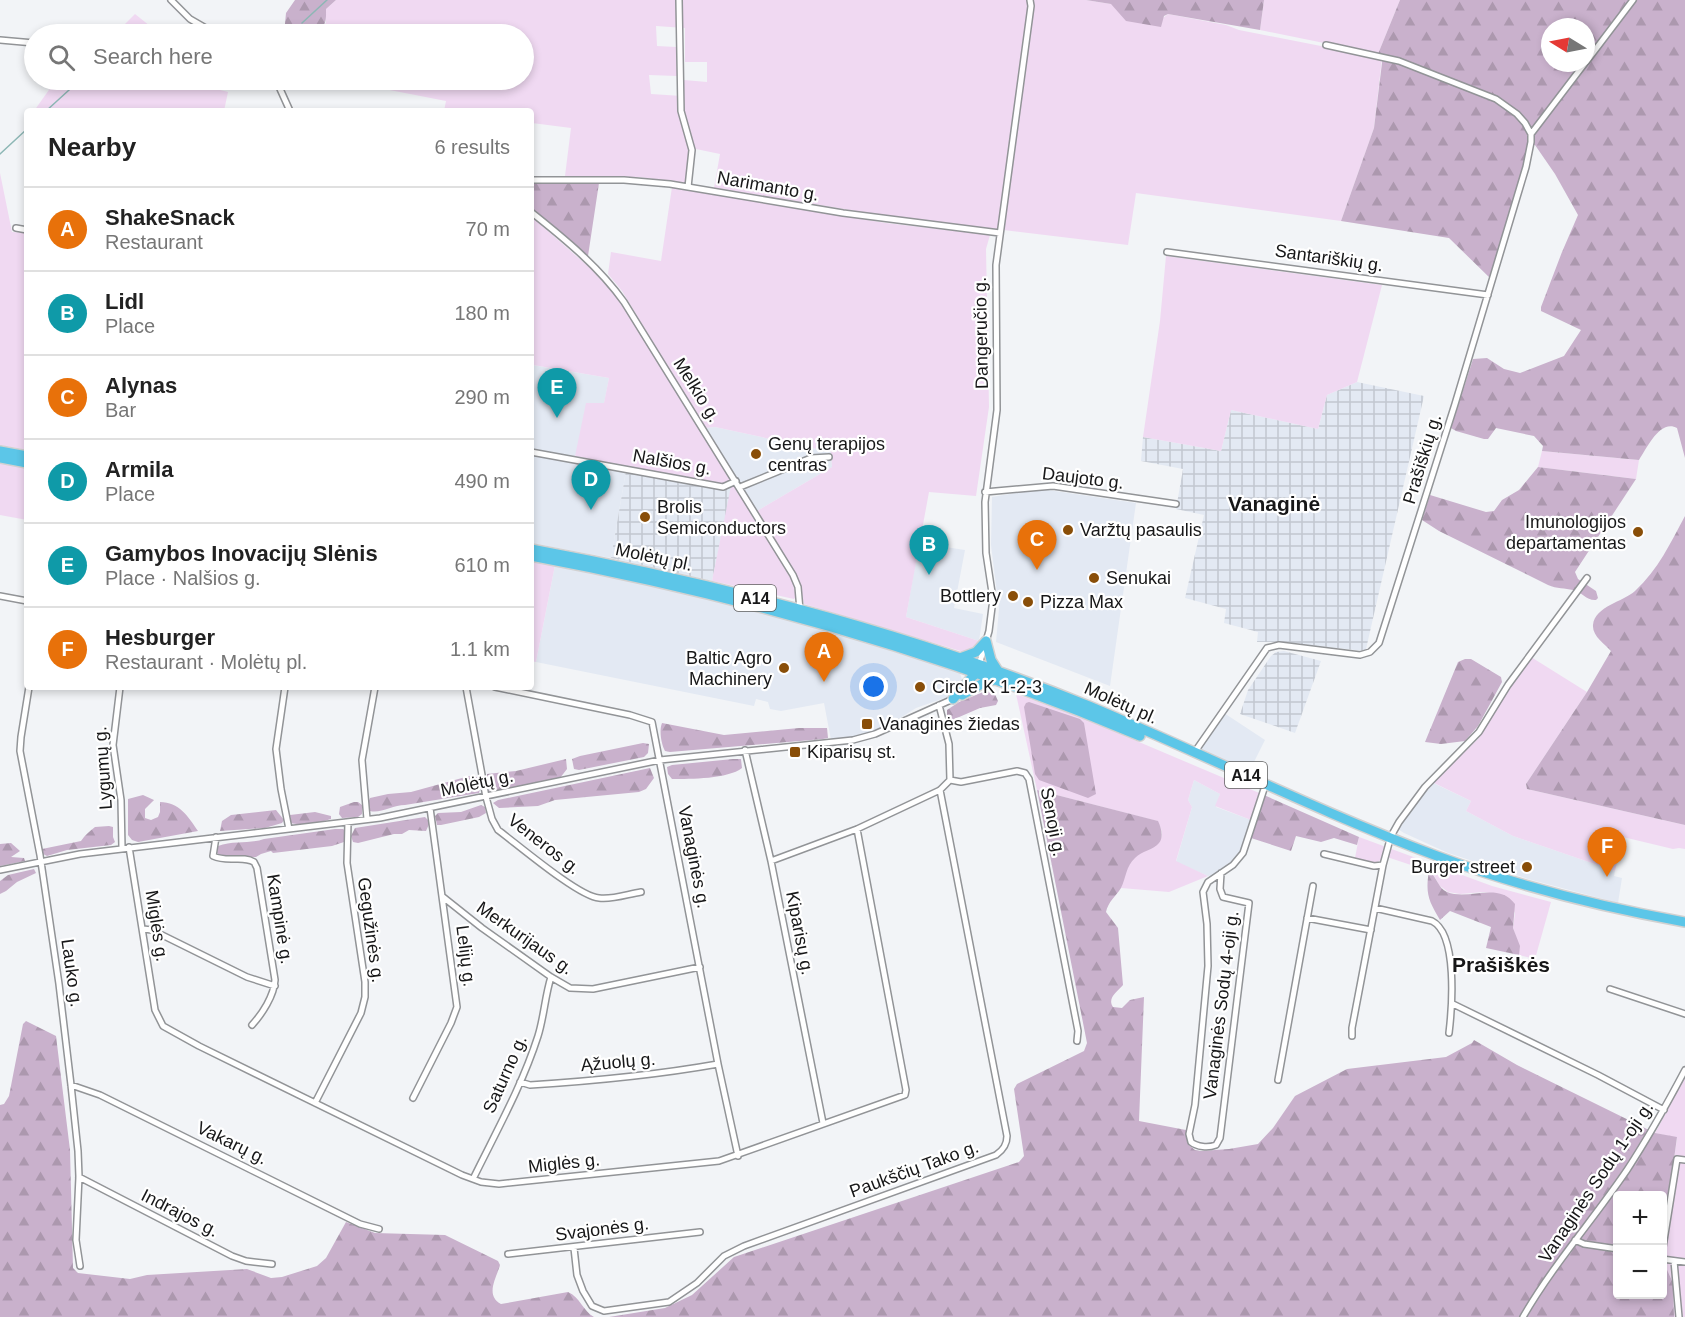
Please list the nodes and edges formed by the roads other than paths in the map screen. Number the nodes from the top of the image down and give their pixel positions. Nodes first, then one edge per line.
1 (171, 0) edge
2 (679, 0) edge
3 (1030, 0) edge
4 (1633, 0) edge
5 (199, 24) edge
6 (0, 40) edge
7 (24, 42) edge
8 (1326, 45) dead end
9 (1595, 51) edge
10 (1579, 72) edge
11 (281, 90) edge
12 (289, 108) edge
13 (1531, 134) junction
14 (534, 180) edge
15 (688, 187) junction
16 (534, 214) edge
17 (16, 228) dead end
18 (24, 229) edge
19 (1000, 233) junction
20 (1167, 252) dead end
21 (1488, 295) junction
22 (0, 451) edge
23 (534, 453) edge
24 (24, 455) edge
25 (829, 457) dead end
26 (0, 458) edge
27 (24, 462) edge
28 (736, 481) junction
29 (740, 487) junction
30 (986, 492) junction
31 (1176, 504) dead end
32 (534, 550) edge
33 (534, 557) edge
34 (1587, 578) dead end
35 (0, 596) edge
36 (24, 600) edge
37 (800, 610) junction
38 (986, 641) junction
39 (958, 662) junction
40 (977, 667) junction
41 (996, 673) junction
42 (966, 689) junction
43 (29, 690) edge
44 (120, 690) edge
45 (285, 690) edge
46 (374, 690) edge
47 (467, 690) edge
48 (509, 690) edge
49 (953, 699) joint
50 (939, 705) junction
51 (745, 750) junction
52 (1194, 753) junction
53 (660, 760) junction
54 (950, 780) junction
55 (1264, 789) junction
56 (940, 790) junction
57 (486, 797) junction
58 (430, 808) junction
59 (367, 819) junction
60 (348, 822) junction
61 (289, 829) junction
62 (857, 829) junction
63 (216, 837) junction
64 (1390, 841) junction
65 (129, 847) junction
66 (122, 848) junction
67 (1324, 854) dead end
68 (771, 861) junction
69 (40, 862) junction
70 (1383, 866) junction
71 (0, 870) edge
72 (1221, 873) junction
73 (1313, 886) dead end
74 (641, 892) dead end
75 (443, 897) junction
76 (1375, 908) junction
77 (1307, 918) junction
78 (1685, 922) edge
79 (1685, 928) edge
80 (143, 929) junction
81 (1371, 930) junction
82 (700, 968) junction
83 (551, 977) junction
84 (275, 986) junction
85 (1610, 989) dead end
86 (1453, 1004) junction
87 (1685, 1014) edge
88 (252, 1025) dead end
89 (1449, 1033) dead end
90 (1352, 1036) dead end
91 (1077, 1041) dead end
92 (718, 1064) junction
93 (1685, 1070) edge
94 (1278, 1080) dead end
95 (520, 1082) junction
96 (71, 1085) junction
97 (413, 1098) dead end
98 (315, 1103) junction
99 (1664, 1110) junction
100 (823, 1123) junction
101 (738, 1155) junction
102 (1685, 1160) edge
103 (79, 1177) junction
104 (473, 1179) junction
105 (379, 1229) dead end
106 (700, 1232) dead end
107 (1575, 1240) junction
108 (1663, 1245) edge
109 (574, 1248) junction
110 (1613, 1248) edge
111 (508, 1254) dead end
112 (1667, 1260) edge
113 (1674, 1261) junction
114 (1685, 1262) edge
115 (272, 1264) dead end
116 (80, 1266) dead end
117 (1523, 1317) edge
118 (1679, 1317) edge

1 - 5 street
2 - 15 street
3 - 19 street, Dangeručio g.
4 - 9 street, Prašiškių g.
6 - 7 street
8 - 13 street
10 - 13 street, Prašiškių g.
11 - 12 street
13 - 21 street, Prašiškių g.
14 - 15 street, Narimanto g.
15 - 19 street, Narimanto g.
16 - 28 street, Melkio g.
17 - 18 street
19 - 30 street, Dangeručio g.
20 - 21 street, Santariškių g.
21 - 52 street, Prašiškių g.
22 - 24 highway
23 - 28 street, Nalšios g.
25 - 29 street
26 - 27 highway
28 - 29 street, Melkio g.
29 - 37 street, Melkio g.
30 - 31 street, Daujoto g.
30 - 38 street, Dangeručio g.
32 - 37 highway, Molėtų pl. / A14
33 - 39 highway, Molėtų pl. / A14
34 - 64 street
35 - 36 street
37 - 39 highway, Molėtų pl. / A14
38 - 39 highway
38 - 40 street, Dangeručio g.
38 - 41 highway
39 - 40 highway, Molėtų pl. / A14
39 - 42 highway
40 - 41 highway
40 - 42 highway
41 - 42 highway
41 - 52 highway, Molėtų pl. / A14
41 - 55 highway, Molėtų pl. / A14
42 - 49 highway
43 - 69 street, Lauko g.
44 - 66 street, Lygumų g.
45 - 61 street
46 - 59 street
47 - 57 street, Veneros g.
48 - 53 street, Vanaginės g.
49 - 50 street, Molėtų g.
50 - 51 street, Molėtų g.
50 - 54 street
51 - 53 street, Molėtų g.
51 - 68 street, Kiparisų g.
52 - 64 highway, Molėtų pl. / A14
53 - 57 street, Molėtų g.
53 - 82 street, Vanaginės g.
54 - 56 street
54 - 91 street, Senoji g.
55 - 64 highway, Molėtų pl. / A14
55 - 72 street
56 - 62 street
56 - 109 street, Paukščių Tako g.
57 - 58 street, Molėtų g.
57 - 74 street, Veneros g.
58 - 59 street, Molėtų g.
58 - 75 street, Lelijų g.
59 - 60 street, Molėtų g.
60 - 61 street, Molėtų g.
60 - 98 street, Gegužinės g.
61 - 63 street, Molėtų g.
62 - 68 street
62 - 100 street, Miglės g.
63 - 65 street, Molėtų g.
63 - 84 street, Kampinė g.
64 - 70 street
64 - 78 highway, Molėtų pl. / A14
64 - 79 highway, Molėtų pl. / A14
65 - 66 street, Molėtų g.
65 - 80 street, Miglės g.
66 - 69 street, Molėtų g.
67 - 70 street
68 - 100 street, Kiparisų g.
69 - 71 street, Molėtų g.
69 - 96 street, Lauko g.
70 - 76 street
72 - 72 street, Vanaginės Sodų 4-oji g.
73 - 77 street
75 - 83 street, Merkurijaus g.
75 - 97 street, Lelijų g.
76 - 81 street
76 - 86 street
77 - 81 street
77 - 94 street
80 - 84 street, Kampinė g.
80 - 98 street, Miglės g.
81 - 90 street
82 - 83 street, Merkurijaus g.
82 - 92 street, Vanaginės g.
83 - 95 street, Saturno g.
84 - 88 street, Kampinė g.
85 - 87 street
86 - 89 street
86 - 99 street
92 - 95 street, Ąžuolų g.
92 - 101 street, Vanaginės g.
93 - 99 street, Vanaginės Sodų 1-oji g.
95 - 104 street, Saturno g.
96 - 103 street, Lauko g.
96 - 105 street, Vakarų g.
98 - 104 street, Miglės g.
99 - 107 street, Vanaginės Sodų 1-oji g.
100 - 101 street, Miglės g.
101 - 104 street, Miglės g.
102 - 108 street
103 - 115 street, Indrajos g.
103 - 116 street, Lauko g.
106 - 109 street, Svajonės g.
107 - 110 street
107 - 117 street, Vanaginės Sodų 1-oji g.
109 - 111 street, Svajonės g.
112 - 113 street
113 - 114 street
113 - 118 street

